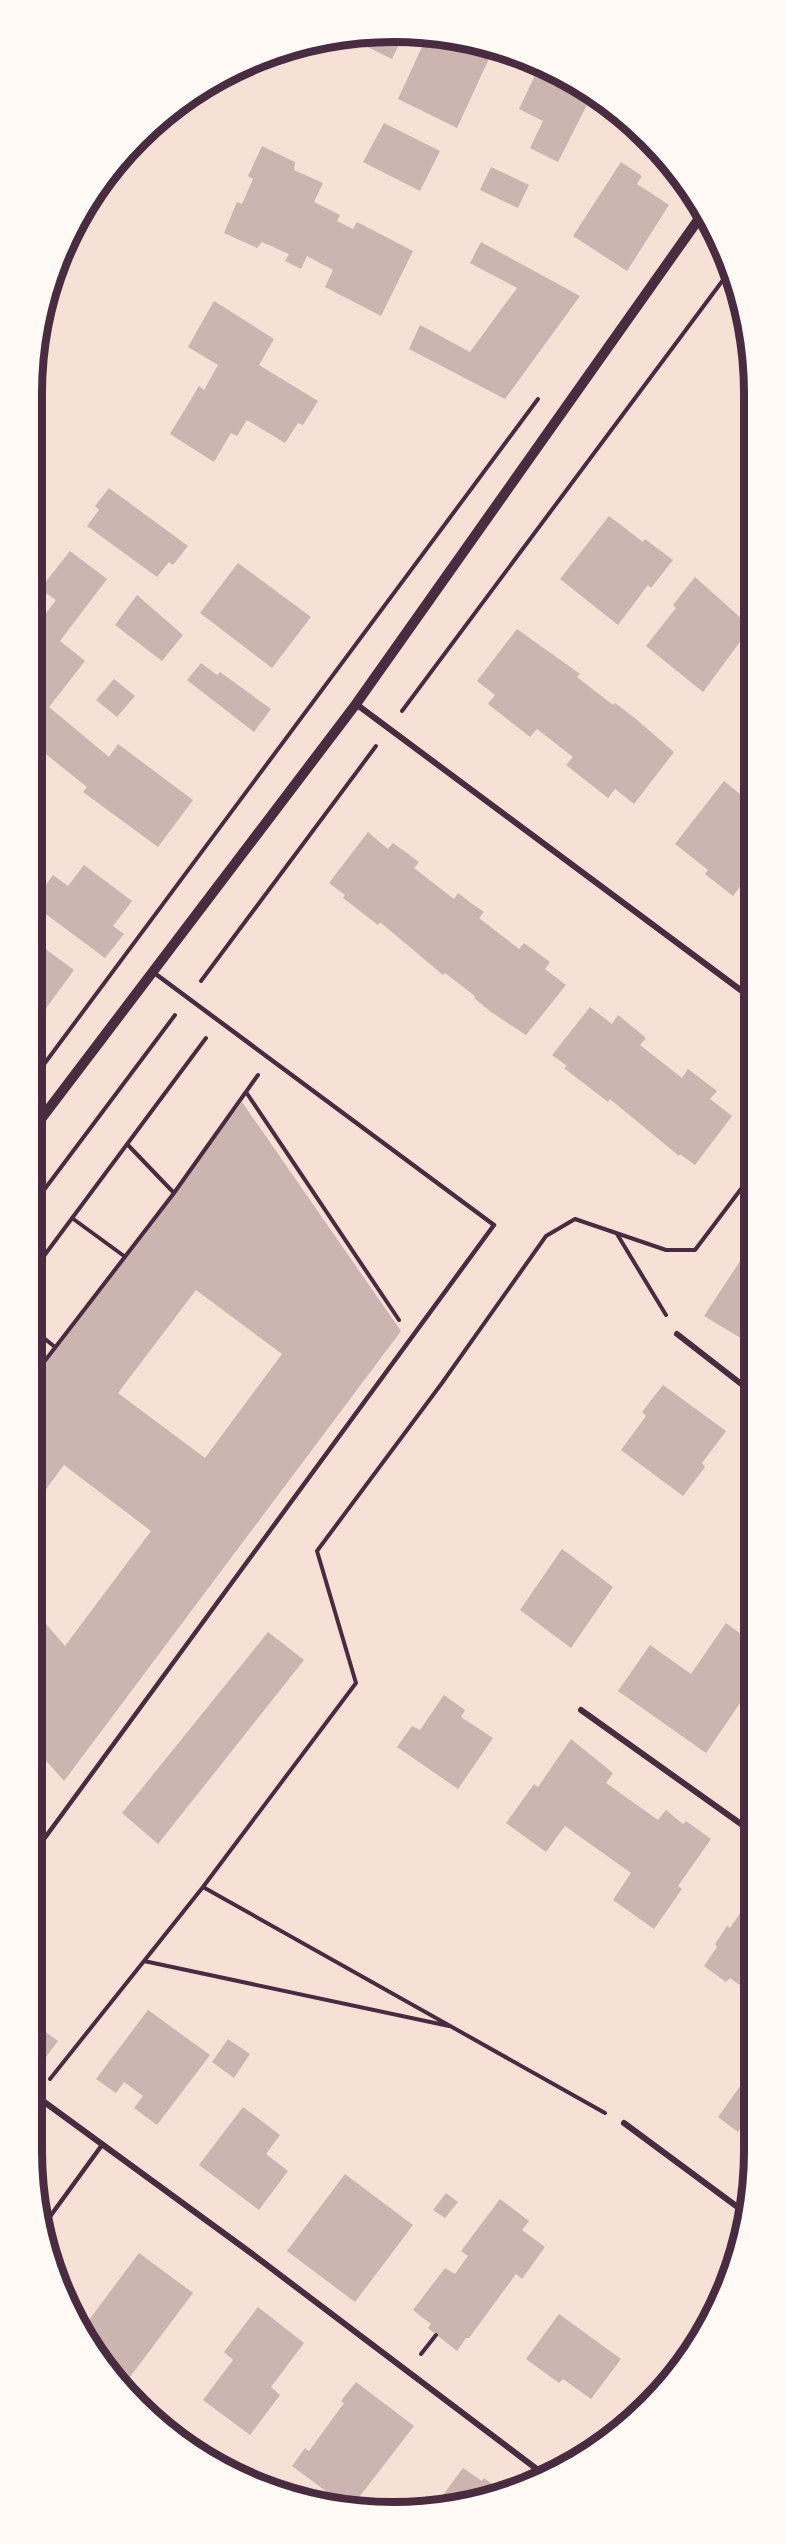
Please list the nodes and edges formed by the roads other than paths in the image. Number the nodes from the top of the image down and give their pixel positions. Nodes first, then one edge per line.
1 (699, 221) edge
2 (356, 704) junction
3 (153, 972) junction
4 (744, 993) edge
5 (42, 1118) edge
6 (677, 1334) road end
7 (744, 1386) edge
8 (581, 1710) dead end
9 (744, 1826) edge
10 (42, 1842) edge
11 (42, 2101) edge
12 (624, 2123) road end
13 (102, 2145) junction
14 (739, 2208) edge
15 (49, 2218) edge
16 (538, 2470) edge

1 - 2 street
2 - 3 street
2 - 4 street
3 - 5 street
3 - 10 lane
6 - 7 street
8 - 9 street
11 - 13 street
12 - 14 street
13 - 15 lane
13 - 16 street

